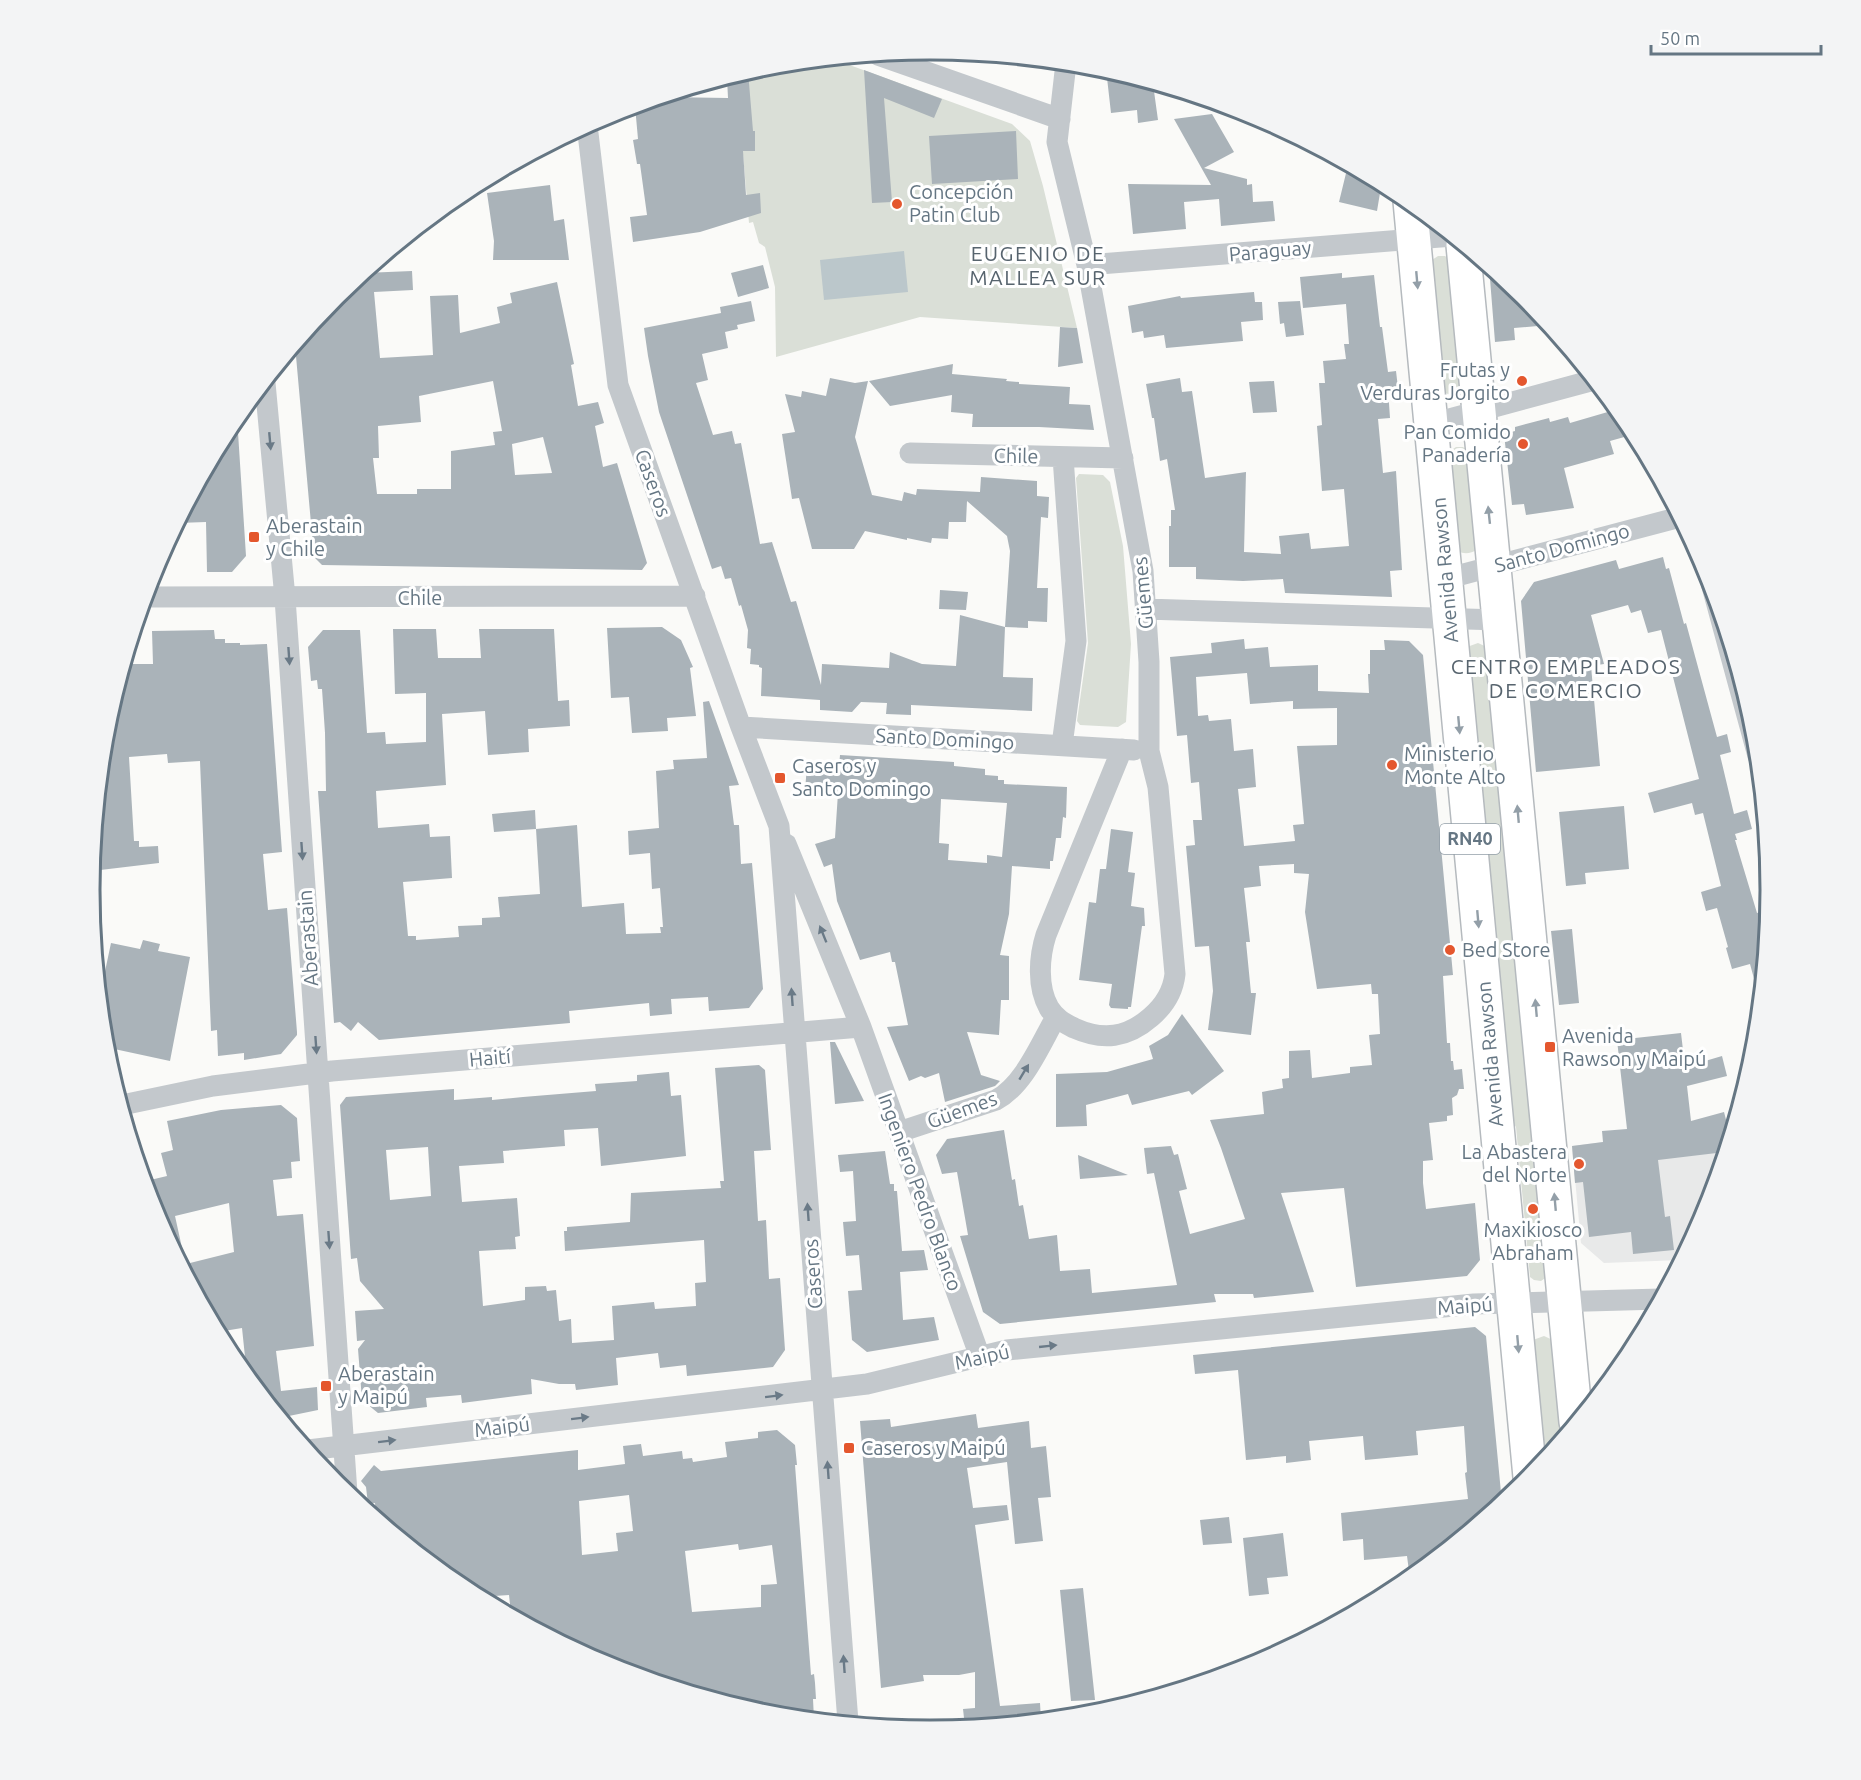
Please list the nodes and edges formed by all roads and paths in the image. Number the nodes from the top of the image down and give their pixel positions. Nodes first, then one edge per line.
1 (896, 61) edge
2 (1065, 71) edge
3 (1060, 119) junction
4 (588, 134) edge
5 (1411, 214) edge
6 (1442, 237) edge
7 (1413, 240) junction
8 (1464, 255) edge
9 (1087, 266) junction
10 (1587, 382) edge
11 (266, 393) edge
12 (1479, 411) junction
13 (1431, 424) junction
14 (910, 453) dead end
15 (1063, 457) junction
16 (1123, 458) junction
17 (1673, 519) edge
18 (1494, 566) junction
19 (1445, 579) junction
20 (155, 597) edge
21 (695, 597) junction
22 (285, 598) junction
23 (1145, 609) junction
24 (1449, 618) junction
25 (1499, 620) junction
26 (741, 727) junction
27 (1062, 745) junction
28 (1122, 749) junction
29 (1149, 750) junction
30 (779, 826) junction
31 (1056, 1017) junction
32 (861, 1027) junction
33 (794, 1032) junction
34 (318, 1073) junction
35 (129, 1104) edge
36 (899, 1132) junction
37 (1652, 1299) edge
38 (1564, 1302) junction
39 (1514, 1304) junction
40 (980, 1357) junction
41 (822, 1390) junction
42 (1575, 1412) edge
43 (343, 1446) junction
44 (317, 1449) edge
45 (1529, 1465) edge
46 (346, 1479) edge
47 (847, 1715) edge

1 - 3 street
2 - 3 street, Güemes
3 - 9 street, Güemes
4 - 21 street, Caseros
5 - 7 main road, Avenida Rawson / RN40
6 - 7 street, Paraguay
7 - 9 street, Paraguay
7 -> 13 main road, Avenida Rawson / RN40
8 - 12 main road, RN40
9 - 16 street, Güemes
10 - 12 street
11 -> 22 street, Aberastain
12 - 13 street
18 -> 12 main road, RN40
13 - 19 main road, Avenida Rawson / RN40
14 - 15 street, Chile
15 - 16 street, Chile
15 - 27 street
16 - 23 street, Güemes
17 - 18 street, Santo Domingo
18 - 19 street, Santo Domingo
18 - 25 main road, RN40
19 - 24 main road, Avenida Rawson / RN40
20 - 22 street, Chile
21 - 22 street, Chile
21 - 26 street, Caseros
22 -> 34 street, Aberastain
23 - 24 street
23 - 29 street, Güemes
24 - 25 street
24 -> 39 main road, Avenida Rawson / RN40
38 -> 25 main road, RN40
26 - 27 street, Santo Domingo
26 - 30 street, Caseros
27 - 28 street, Santo Domingo
28 - 29 street, Santo Domingo
28 - 31 street
29 - 31 street, Güemes
32 -> 30 street, Caseros
33 -> 30 street, Caseros
36 -> 31 street, Güemes
32 - 33 street, Haití
32 - 36 street, Ingeniero Pedro Blanco
33 - 34 street, Haití
41 -> 33 street, Caseros
34 - 35 street, Haití
34 -> 43 street, Aberastain
36 - 40 street, Ingeniero Pedro Blanco
37 - 38 street, Maipú
38 - 39 street, Maipú
38 - 42 main road, RN40
40 -> 39 street, Maipú
39 -> 45 main road, Avenida Rawson / RN40
40 - 41 street, Maipú
43 -> 41 street, Maipú
47 -> 41 street, Caseros
43 - 44 street, Maipú
43 - 46 street, Aberastain

